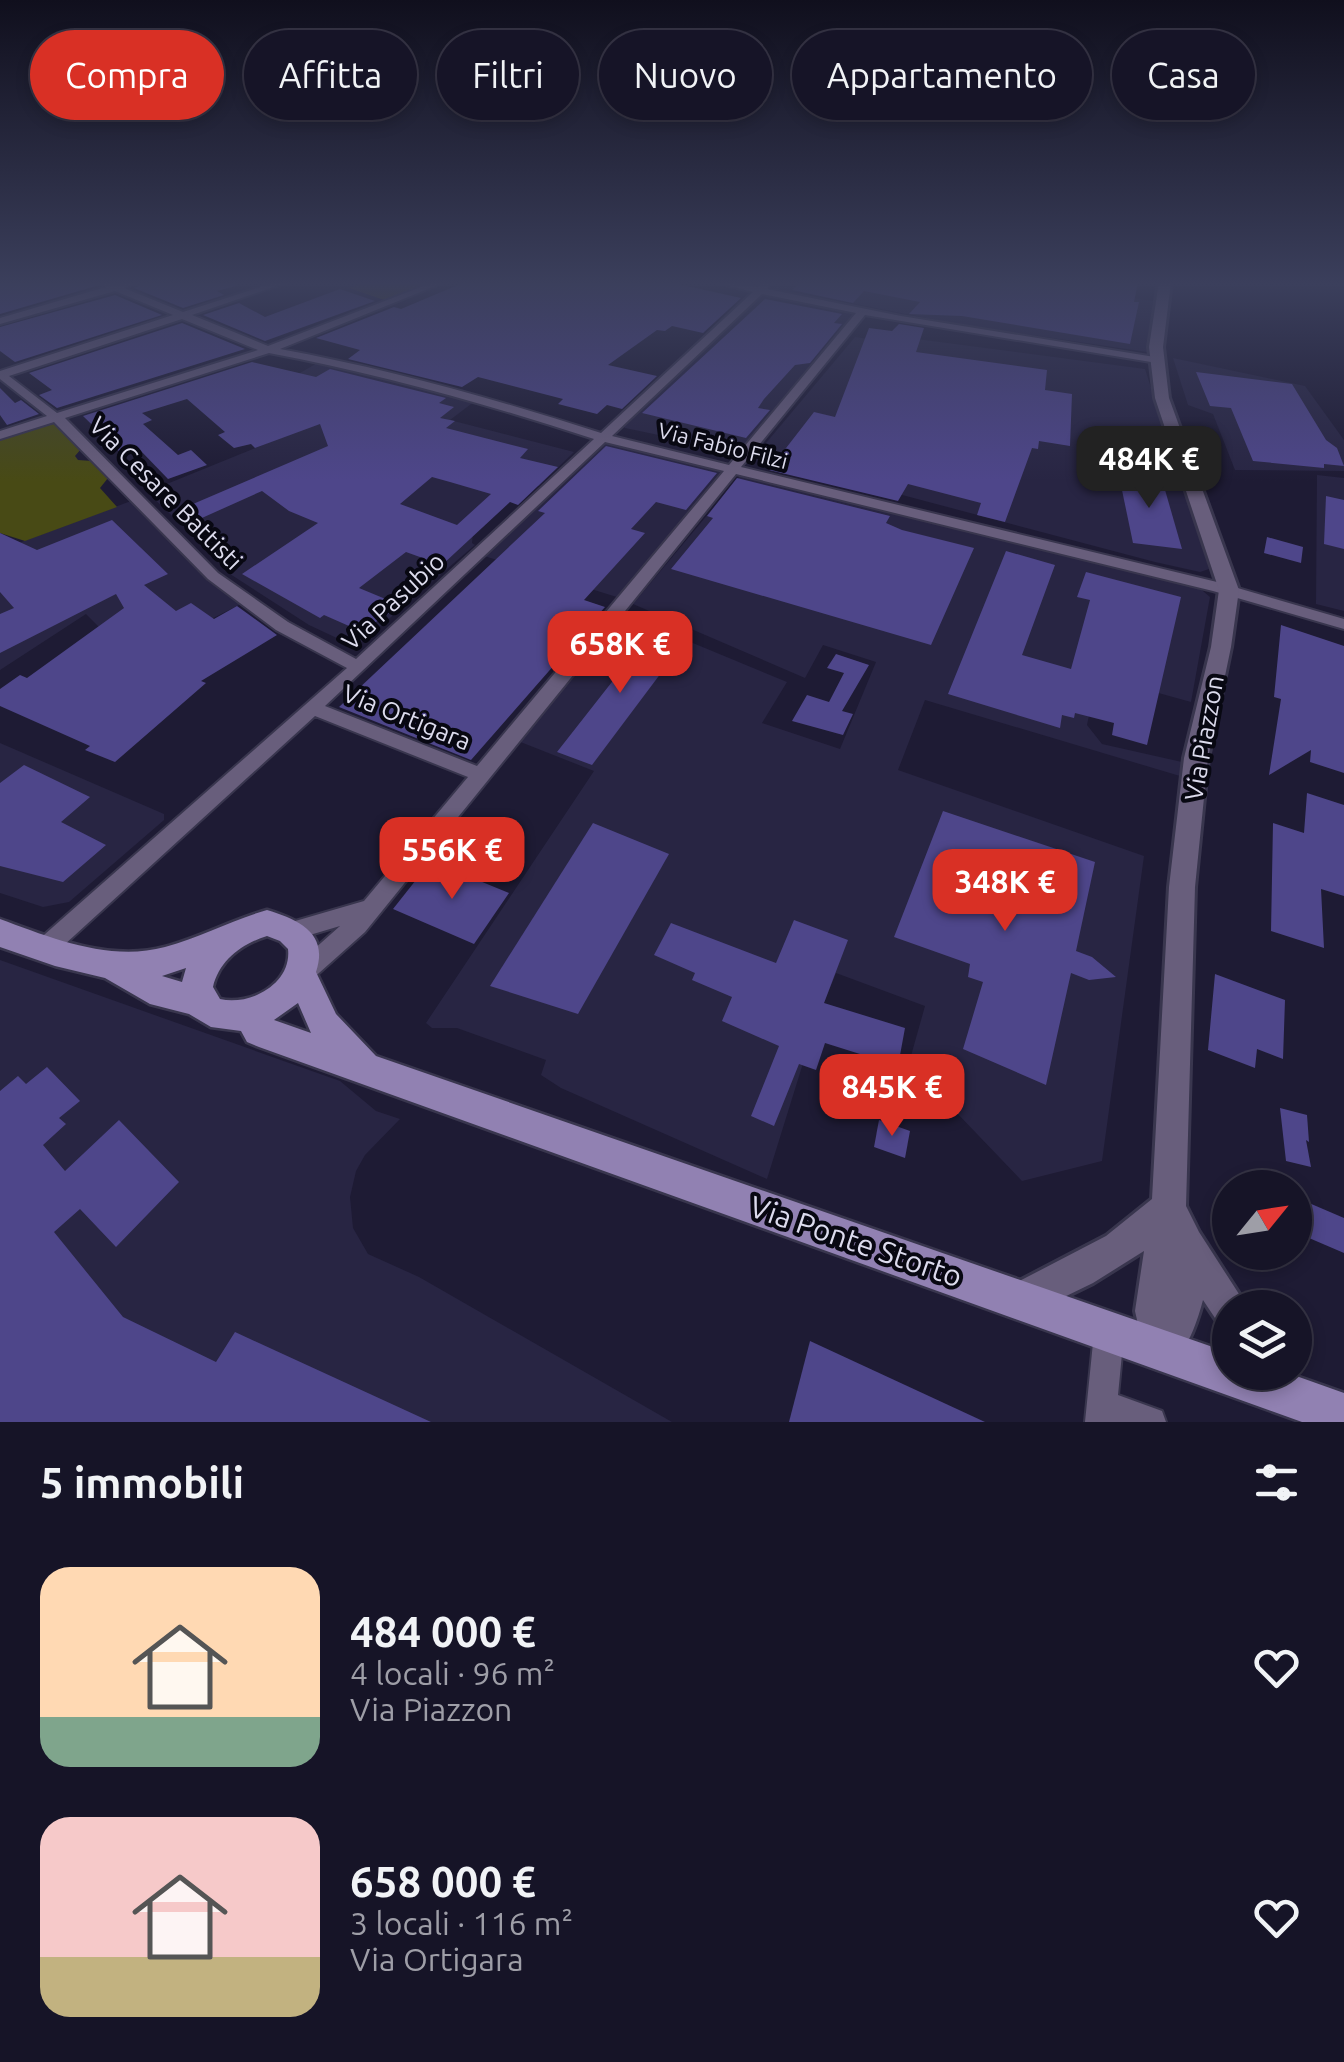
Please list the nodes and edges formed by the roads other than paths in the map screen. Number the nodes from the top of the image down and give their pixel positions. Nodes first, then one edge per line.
1 (81, 348) edge
2 (264, 348) edge
3 (272, 348) edge
4 (698, 348) edge
5 (834, 348) edge
6 (1087, 348) edge
7 (1158, 348) edge
8 (268, 350) junction
9 (1157, 360) junction
10 (0, 375) edge
11 (56, 418) junction
12 (0, 435) edge
13 (604, 438) junction
14 (735, 471) junction
15 (1229, 590) junction
16 (1344, 624) edge
17 (358, 667) junction
18 (312, 708) junction
19 (482, 776) junction
20 (373, 906) junction
21 (293, 931) junction
22 (0, 933) edge
23 (221, 941) junction
24 (44, 949) junction
25 (97, 960) junction
26 (301, 974) junction
27 (201, 1001) junction
28 (250, 1016) junction
29 (368, 1069) junction
30 (1169, 1207) junction
31 (1186, 1245) junction
32 (1217, 1290) edge
33 (1020, 1301) junction
34 (1109, 1333) junction
35 (1160, 1351) junction
36 (1312, 1390) edge
37 (1337, 1412) edge
38 (1101, 1414) edge
39 (1151, 1422) edge

1 - 10 street
2 - 8 street, Via Fabio Filzi
3 - 8 street
4 - 13 street, Via Pasubio
5 - 14 street, Via Ortigara
6 - 9 street
7 - 9 street, Via Piazzon
8 - 11 street
8 - 13 street, Via Fabio Filzi
9 - 15 street, Via Piazzon
10 - 11 street, Via Cesare Battisti
11 - 12 street
11 - 17 street, Via Cesare Battisti
13 - 14 street, Via Fabio Filzi
13 - 17 street, Via Pasubio
14 - 15 street, Via Fabio Filzi
14 - 19 street, Via Ortigara
15 - 16 street, Via Fabio Filzi
15 - 30 street, Via Piazzon
17 - 18 street, Via Pasubio
18 - 19 street, Via Ortigara
18 - 24 street, Via Pasubio
19 - 20 street, Via Ortigara
20 - 21 street
20 - 26 street, Via Ortigara
21 - 23 main road
21 - 26 main road, Via Ponte Storto
22 - 24 main road
23 - 25 main road
23 - 27 main road
24 - 25 main road
25 - 27 main road, Via Ponte Storto
26 - 28 main road
26 - 29 main road, Via Ponte Storto
27 - 28 main road, Via Ponte Storto
28 - 29 main road, Via Ponte Storto
29 - 33 main road, Via Ponte Storto
30 - 31 street, Via Piazzon
30 - 33 street
30 - 35 street, Via Piazzon
31 - 32 street, Via Piazzon
31 - 35 street, Via Piazzon
33 - 34 main road, Via Ponte Storto
34 - 35 main road, Via Ponte Storto
34 - 38 street
35 - 37 main road, Via Ponte Storto
36 - 37 street
38 - 39 street

